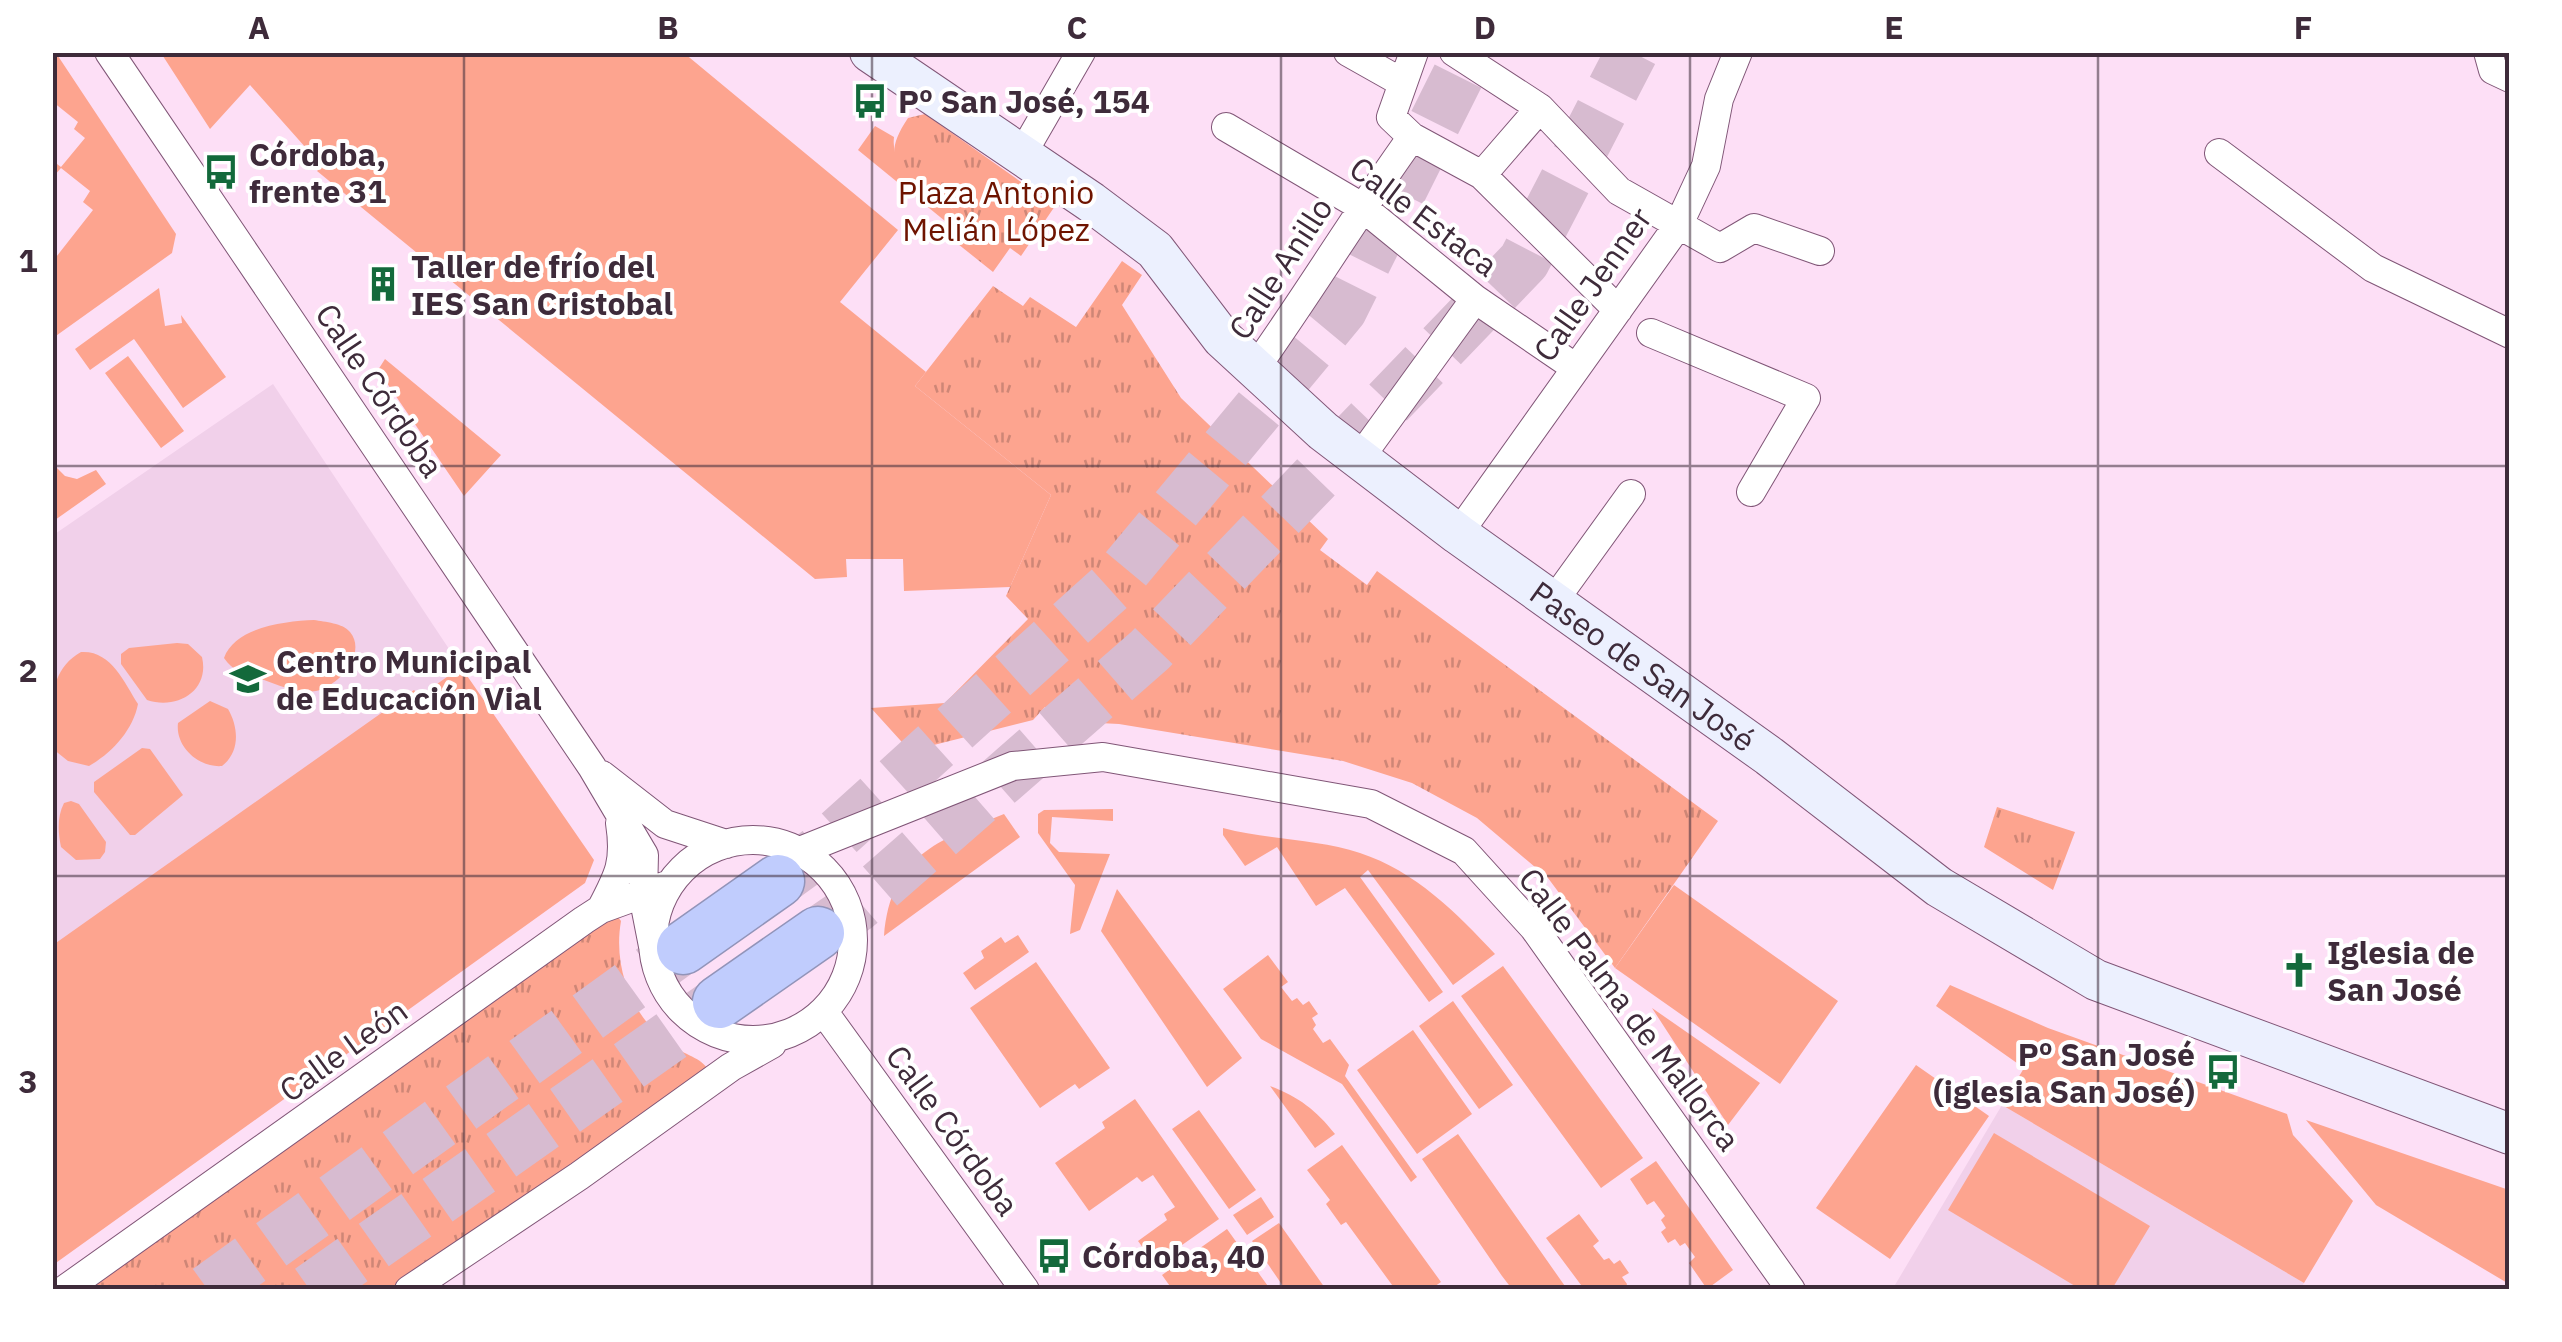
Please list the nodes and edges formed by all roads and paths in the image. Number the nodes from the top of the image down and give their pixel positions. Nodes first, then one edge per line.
1 (109, 52) edge
2 (870, 52) edge
3 (1082, 52) edge
4 (1348, 52) edge
5 (1414, 52) edge
6 (1454, 52) edge
7 (1738, 52) edge
8 (2488, 52) edge
9 (1490, 62) edge
10 (2510, 78) edge
11 (1404, 83) junction
12 (1540, 108) junction
13 (1226, 127) dead end
14 (1412, 136) junction
15 (2219, 152) dead end
16 (1022, 156) junction
17 (1482, 175) junction
18 (1362, 207) junction
19 (1679, 224) junction
20 (1820, 251) dead end
21 (1475, 299) junction
22 (1618, 310) junction
23 (1651, 333) dead end
24 (2510, 334) edge
25 (1576, 368) junction
26 (1254, 370) junction
27 (1359, 459) junction
28 (1750, 492) dead end
29 (1631, 494) dead end
30 (1458, 534) junction
31 (1552, 602) junction
32 (592, 768) junction
33 (619, 816) junction
34 (726, 844) junction
35 (788, 866) junction
36 (657, 890) junction
37 (600, 909) junction
38 (818, 934) tunnel mouth
39 (668, 947) junction
40 (719, 1002) tunnel mouth
41 (824, 1012) junction
42 (783, 1037) junction
43 (2510, 1134) edge
44 (64, 1290) edge
45 (409, 1290) edge
46 (1025, 1290) edge
47 (1792, 1290) edge

1 - 32 street, Calle Córdoba
2 - 16 street, Paseo de San José
3 - 16 street
4 - 11 street
5 - 11 street
6 - 9 street
7 - 19 street, Calle Jenner
8 - 10 street
9 - 12 street
11 - 14 street
12 - 17 street
12 - 19 street
13 - 18 street, Calle Estaca
14 - 17 street
14 - 18 street, Calle Anillo
15 - 24 street
16 - 26 street, Paseo de San José
17 - 22 street
18 - 21 street, Calle Estaca
18 - 26 street, Calle Anillo
19 - 20 street
19 - 22 street, Calle Jenner
21 - 25 street, Calle Estaca
21 - 27 street
22 - 25 street, Calle Jenner
23 - 28 street
25 - 30 street, Calle Jenner
26 - 27 street, Paseo de San José
27 - 30 street, Paseo de San José
29 - 31 street
30 - 31 street, Paseo de San José
31 - 43 street, Paseo de San José
32 - 33 street, Calle Córdoba
32 - 34 street, Calle Córdoba
33 - 36 street, Calle Córdoba
33 - 37 street, Calle Córdoba
34 - 35 street
34 - 36 street
35 - 39 highway
35 - 41 street
35 - 47 street, Calle Palma de Mallorca
36 - 37 street, Calle León
36 - 39 street
37 - 44 street, Calle León
38 - 40 highway
39 - 42 street
41 - 42 street
41 - 46 street, Calle Córdoba
42 - 45 street

